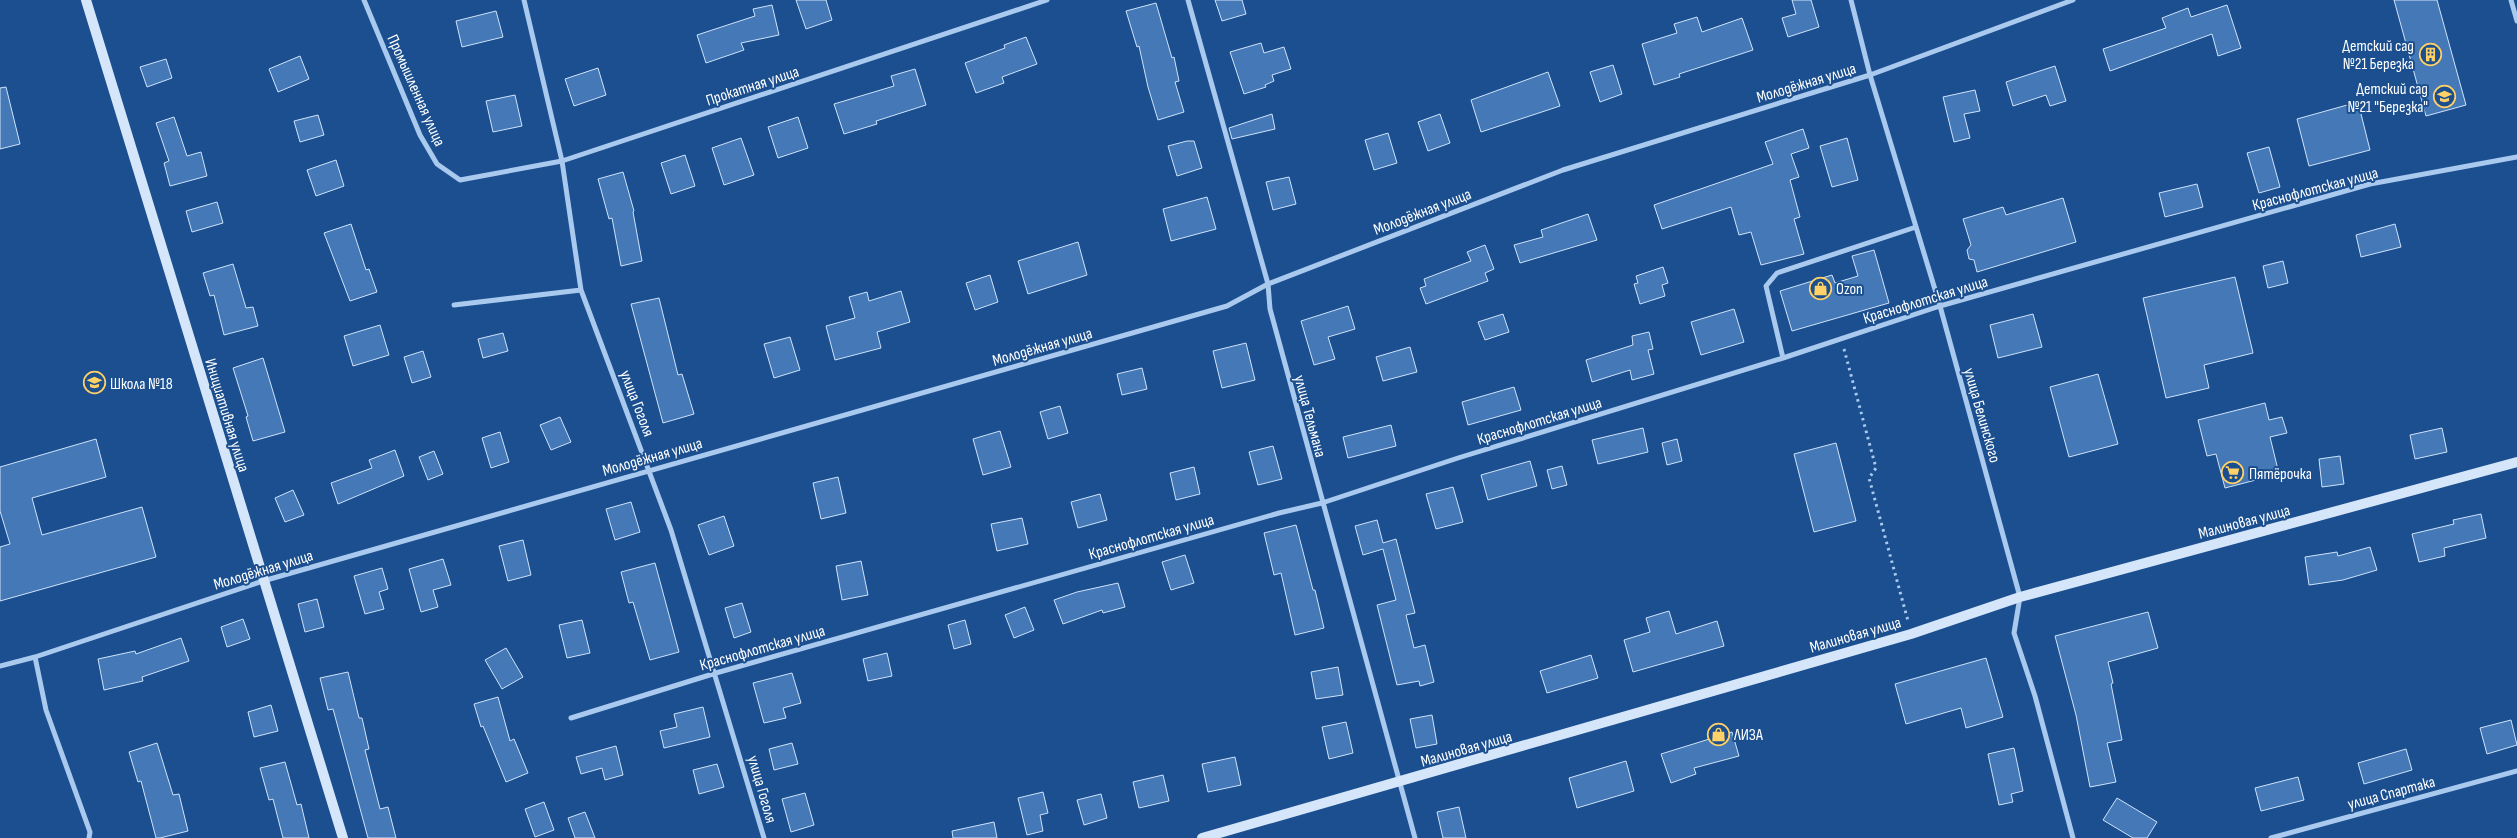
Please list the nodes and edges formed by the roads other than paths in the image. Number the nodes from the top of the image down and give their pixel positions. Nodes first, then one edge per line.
1 (86, 0) edge
2 (364, 0) edge
3 (524, 0) edge
4 (1048, 0) edge
5 (1188, 0) edge
6 (1851, 0) edge
7 (2073, 0) edge
8 (2511, 0) edge
9 (2517, 20) edge
10 (1870, 75) junction
11 (2517, 157) edge
12 (562, 161) junction
13 (460, 180) joint
14 (1916, 227) junction
15 (1268, 284) junction
16 (581, 290) junction
17 (454, 305) dead end
18 (1940, 306) junction
19 (1783, 358) junction
20 (2517, 462) edge
21 (650, 469) junction
22 (1322, 503) junction
23 (263, 581) junction
24 (2020, 597) junction
25 (35, 657) junction
26 (0, 666) edge
27 (716, 673) junction
28 (571, 718) dead end
29 (2517, 771) edge
30 (1399, 783) junction
31 (89, 838) edge
32 (344, 838) edge
33 (764, 838) edge
34 (1202, 838) edge
35 (1415, 838) edge
36 (2073, 838) edge
37 (2271, 838) edge

1 - 23 street, Инициативная улица
2 - 13 street, Промышленная улица
3 - 12 street, улица Гоголя
4 - 12 street, Прокатная улица
5 - 15 street, улица Тельмана
6 - 10 street, улица Белинского
7 - 10 street, Молодёжная улица
8 - 9 street
10 - 14 street, улица Белинского
10 - 15 street, Молодёжная улица
11 - 18 street, Краснофлотская улица
12 - 13 street, Прокатная улица
12 - 16 street, улица Гоголя
14 - 18 street, улица Белинского
14 - 19 street
15 - 21 street, Молодёжная улица
15 - 22 street, улица Тельмана
16 - 17 street
16 - 21 street, улица Гоголя
18 - 19 street, Краснофлотская улица
18 - 24 street, улица Белинского
19 - 22 street, Краснофлотская улица
20 - 24 street, Малиновая улица
21 - 23 street, Молодёжная улица
21 - 27 street, улица Гоголя
22 - 27 street, Краснофлотская улица
22 - 30 street, улица Тельмана
23 - 25 street, Молодёжная улица
23 - 32 street, Инициативная улица
24 - 30 street, Малиновая улица
24 - 36 street, улица Белинского
25 - 26 street, Молодёжная улица
25 - 31 street
27 - 28 street, Краснофлотская улица
27 - 33 street, улица Гоголя
29 - 37 street, улица Спартака
30 - 34 street, Малиновая улица
30 - 35 street, улица Тельмана

